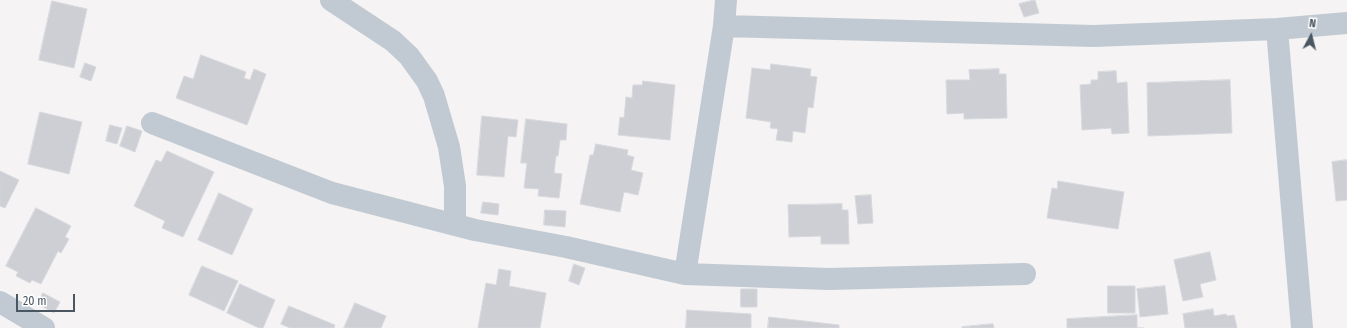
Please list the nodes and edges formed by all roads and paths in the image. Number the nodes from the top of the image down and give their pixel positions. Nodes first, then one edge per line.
1 (331, 0) edge
2 (726, 0) edge
3 (1347, 23) edge
4 (724, 26) junction
5 (1277, 28) junction
6 (152, 123) dead end
7 (455, 225) junction
8 (685, 274) junction
9 (1025, 274) dead end
10 (0, 302) edge
11 (44, 328) edge
12 (1302, 328) edge

1 - 7 street
2 - 4 street
3 - 5 street
4 - 5 street
4 - 8 street
5 - 12 street
6 - 7 street
7 - 8 street
8 - 9 street
10 - 11 street

